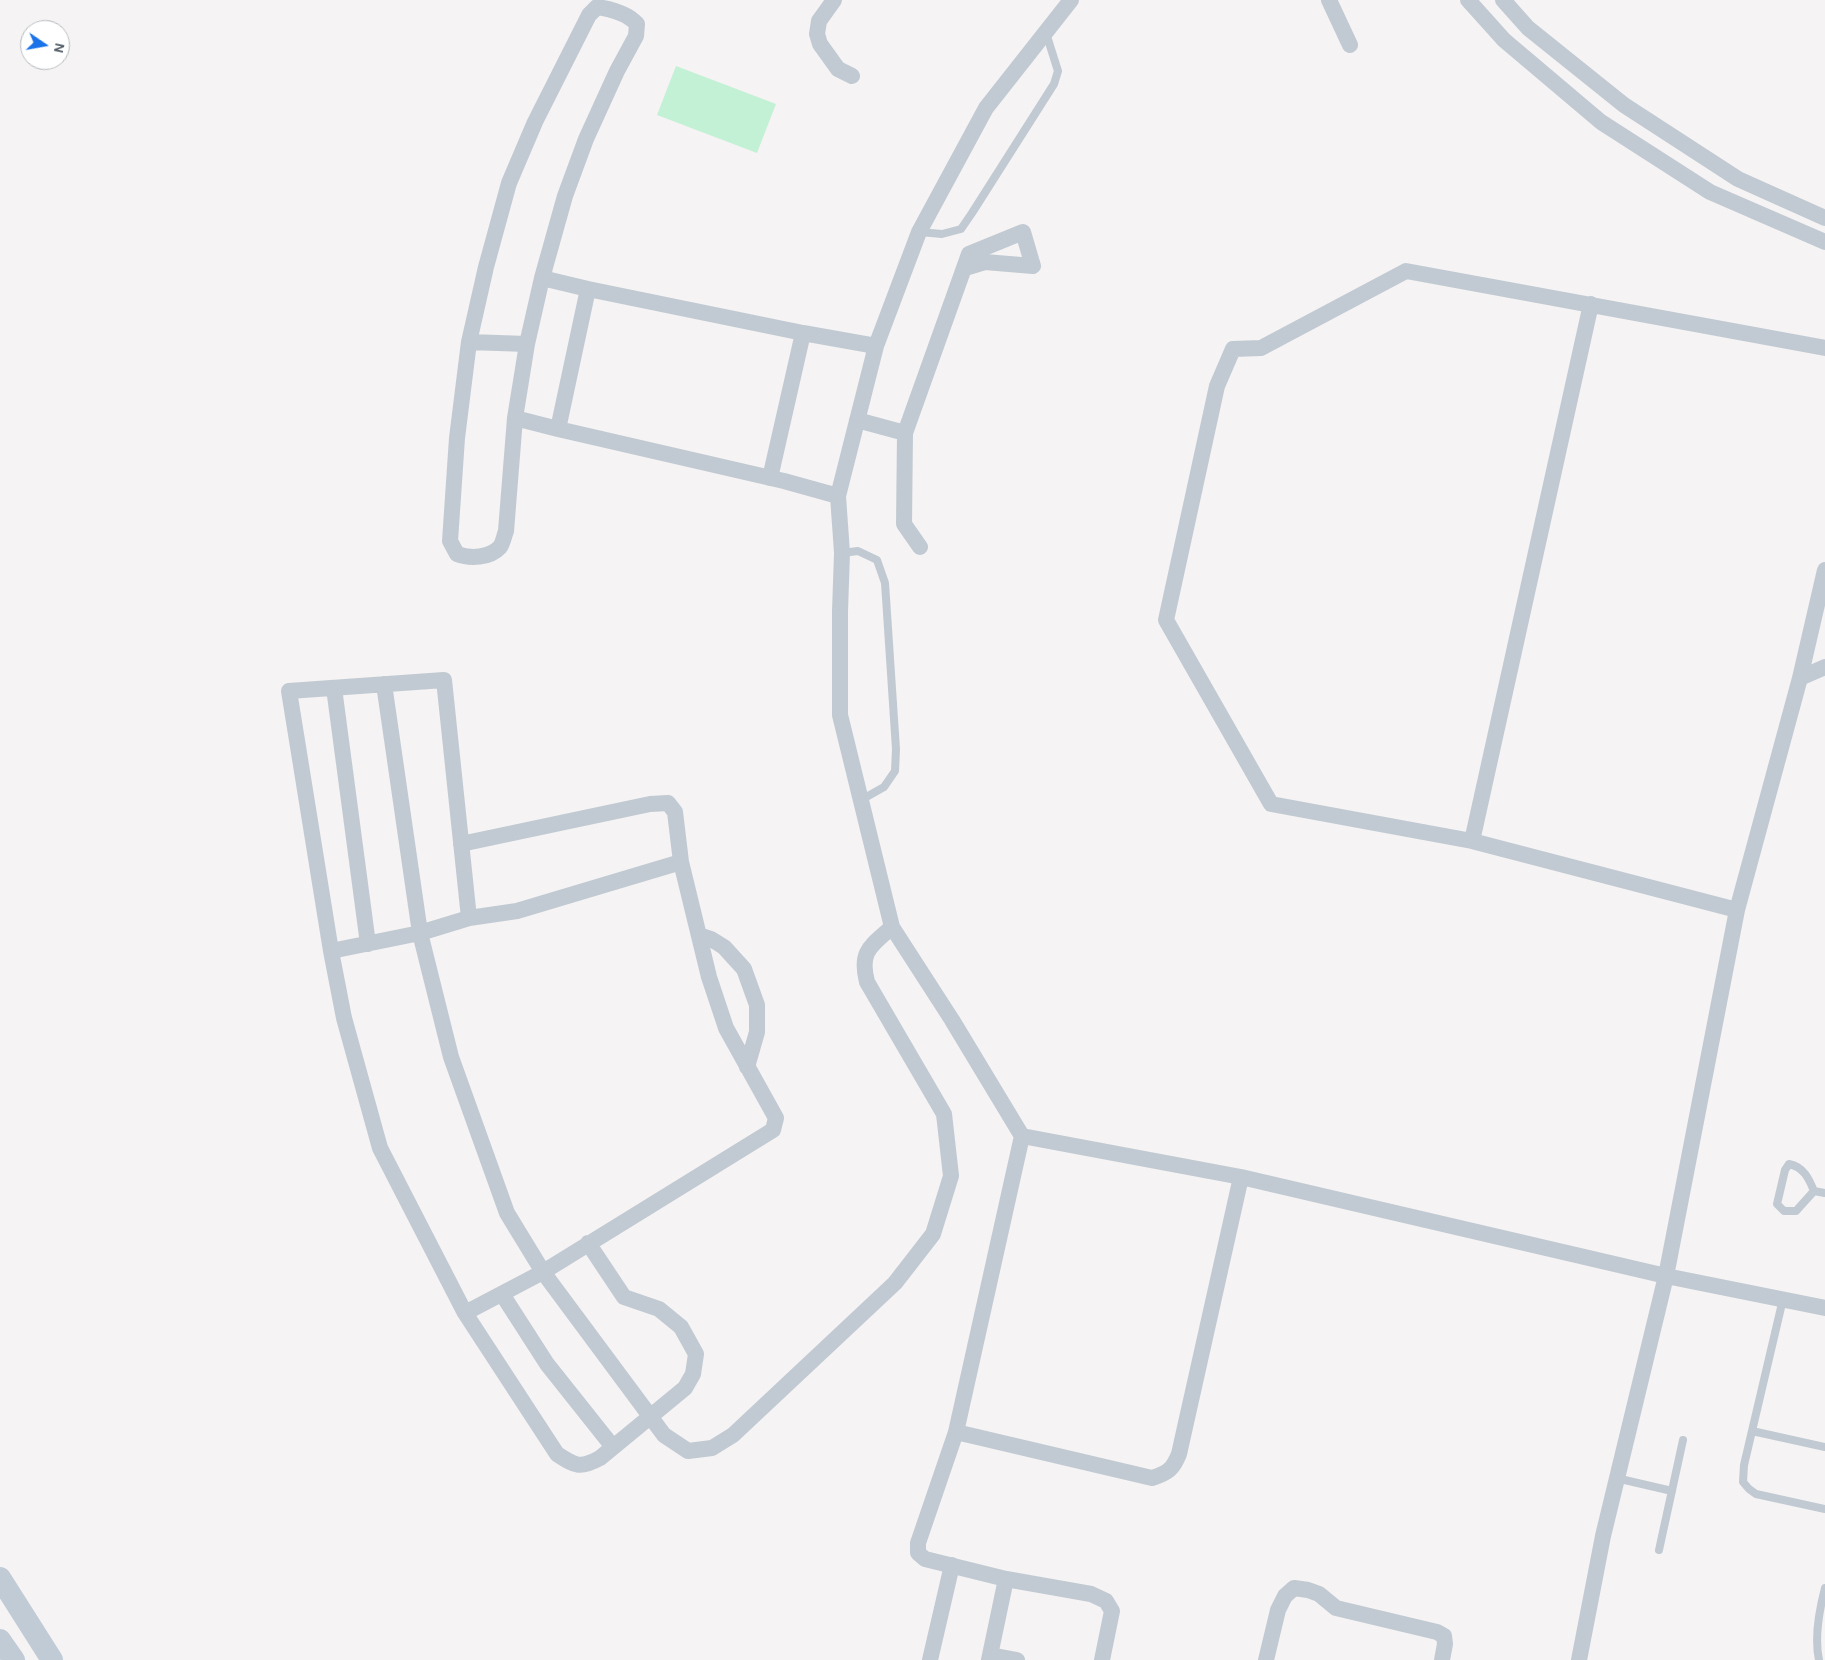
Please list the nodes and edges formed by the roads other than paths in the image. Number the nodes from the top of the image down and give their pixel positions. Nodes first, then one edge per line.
1 (834, 0) edge
2 (1329, 0) edge
3 (1468, 0) edge
4 (1503, 0) edge
5 (1066, 1) edge
6 (1046, 31) junction
7 (1350, 45) dead end
8 (852, 76) dead end
9 (1825, 218) edge
10 (919, 232) junction
11 (1825, 242) edge
12 (965, 268) junction
13 (542, 278) junction
14 (588, 289) junction
15 (1591, 304) junction
16 (803, 333) junction
17 (469, 342) junction
18 (527, 344) junction
19 (876, 346) junction
20 (1825, 348) edge
21 (515, 418) junction
22 (857, 420) junction
23 (558, 429) junction
24 (905, 433) junction
25 (770, 478) junction
26 (838, 496) junction
27 (920, 547) dead end
28 (842, 553) junction
29 (1824, 581) edge
30 (1825, 667) edge
31 (1800, 678) junction
32 (384, 684) junction
33 (334, 688) junction
34 (861, 800) junction
35 (1472, 841) junction
36 (461, 844) junction
37 (681, 862) junction
38 (1736, 910) junction
39 (469, 918) junction
40 (892, 926) junction
41 (420, 933) junction
42 (699, 935) junction
43 (368, 944) junction
44 (331, 951) junction
45 (747, 1067) junction
46 (1022, 1136) junction
47 (1241, 1177) junction
48 (1814, 1192) junction
49 (1825, 1193) edge
50 (588, 1243) junction
51 (543, 1272) junction
52 (1666, 1276) junction
53 (502, 1294) junction
54 (1783, 1299) junction
55 (1825, 1308) edge
56 (465, 1313) junction
57 (650, 1417) junction
58 (1752, 1431) junction
59 (956, 1432) junction
60 (1683, 1440) dead end
61 (613, 1447) junction
62 (1825, 1447) edge
63 (1616, 1478) junction
64 (1672, 1491) junction
65 (1825, 1509) edge
66 (1659, 1550) dead end
67 (952, 1565) junction
68 (0, 1578) edge
69 (1006, 1579) junction
70 (1825, 1588) edge
71 (989, 1657) edge
72 (52, 1660) edge
73 (930, 1660) edge
74 (1017, 1660) edge
75 (1102, 1660) edge
76 (1266, 1660) edge
77 (1442, 1660) edge
78 (1581, 1660) edge
79 (1819, 1660) edge

1 - 8 street
2 - 7 street
3 - 11 street
4 - 9 street
5 - 6 street
6 - 10 street
6 - 10 lane
10 - 19 street
12 - 12 street
12 - 24 street
13 - 14 street
13 - 17 street
13 - 18 street
14 - 16 street
14 - 23 street
15 - 20 street
15 - 35 street
15 - 35 street
16 - 19 street
16 - 25 street
17 - 18 street
17 - 21 street
18 - 21 street
19 - 22 street
21 - 23 street
22 - 24 street
22 - 26 street
23 - 25 street
24 - 27 street
25 - 26 street
26 - 28 street
28 - 34 street
28 - 34 lane
29 - 31 street
30 - 31 street
31 - 38 street
32 - 33 street
32 - 36 street
32 - 41 street
33 - 43 street
33 - 44 street
34 - 40 street
35 - 38 street
36 - 37 street
36 - 39 street
37 - 39 street
37 - 42 street
38 - 52 street
39 - 41 street
40 - 46 street
40 - 57 street
41 - 43 street
41 - 51 street
42 - 45 street
42 - 45 street
43 - 44 street
44 - 56 street
45 - 50 street
46 - 47 street
46 - 59 street
47 - 52 street
47 - 59 street
48 - 48 lane
48 - 49 lane
50 - 51 street
50 - 57 street
51 - 53 street
51 - 57 street
52 - 54 street
52 - 63 street
53 - 56 street
53 - 61 street
54 - 55 street
54 - 58 lane
56 - 61 street
57 - 61 street
58 - 62 lane
58 - 65 lane
59 - 67 street
60 - 64 lane
63 - 64 lane
63 - 78 street
64 - 66 lane
67 - 69 street
67 - 73 street
68 - 72 main road
69 - 71 street
69 - 75 street
70 - 79 lane
71 - 74 street
76 - 77 street

